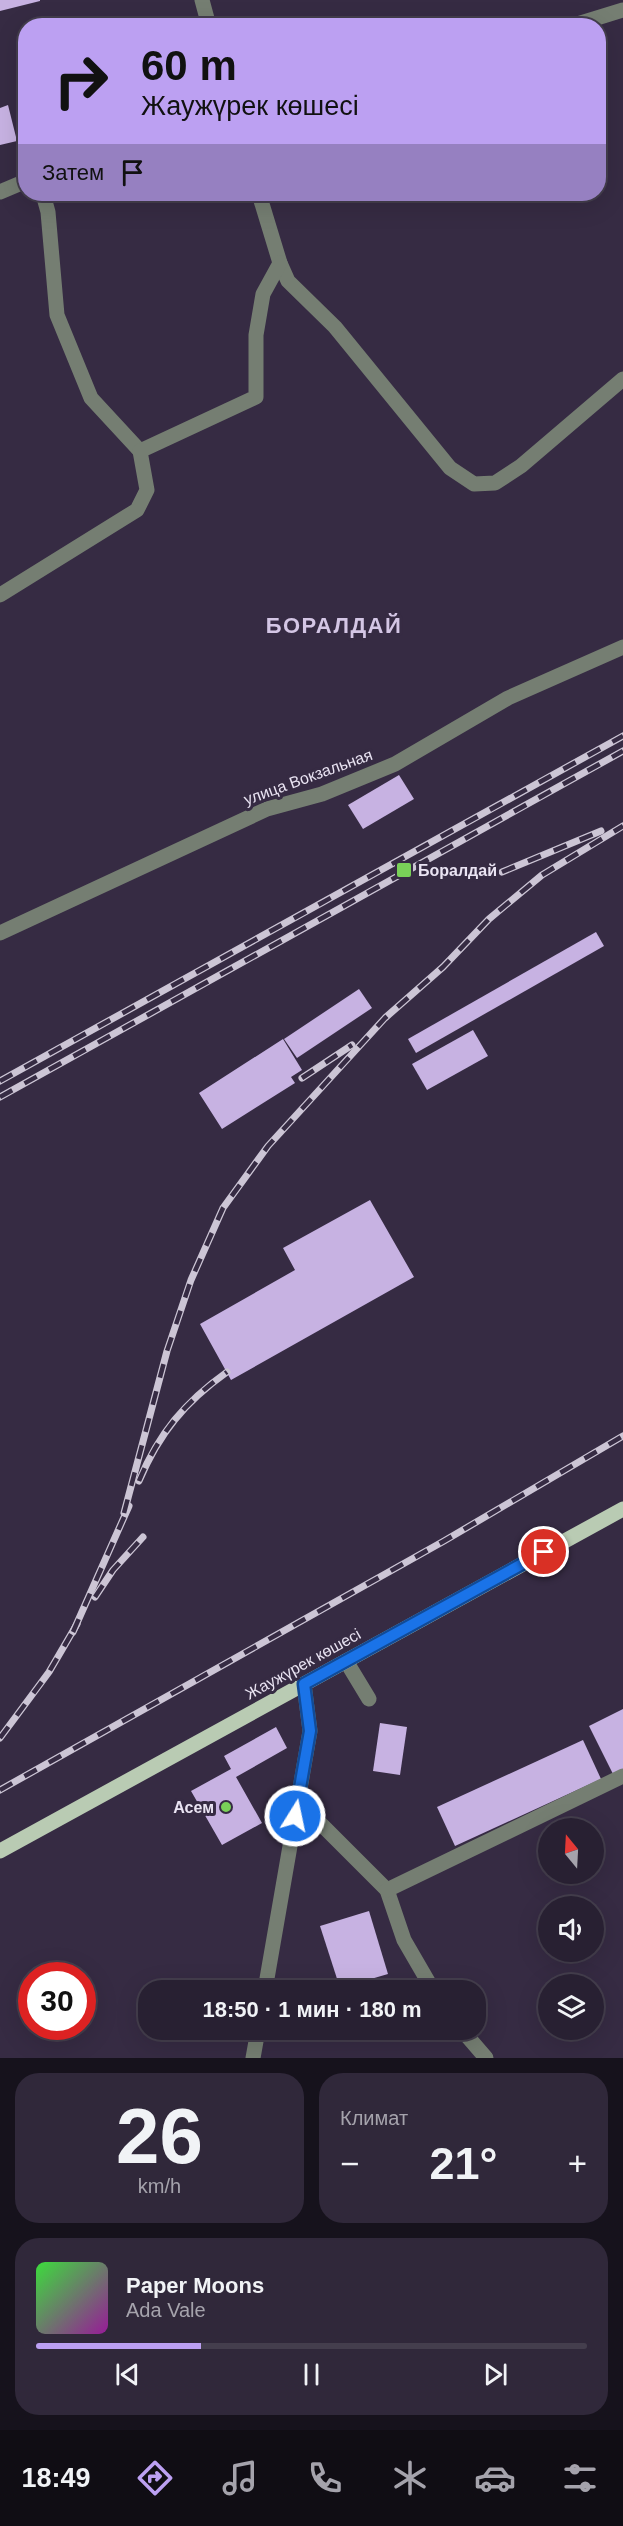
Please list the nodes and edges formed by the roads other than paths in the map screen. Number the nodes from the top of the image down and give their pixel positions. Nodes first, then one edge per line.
1 (202, 0) edge
2 (623, 10) edge
3 (207, 18) edge
4 (597, 18) edge
5 (18, 184) edge
6 (0, 192) edge
7 (45, 201) edge
8 (261, 201) edge
9 (280, 263) junction
10 (623, 379) edge
11 (140, 451) junction
12 (0, 596) edge
13 (623, 647) edge
14 (0, 933) edge
15 (623, 1509) edge
16 (346, 1661) junction
17 (304, 1684) junction
18 (369, 1699) dead end
19 (623, 1776) edge
20 (295, 1816) junction
21 (0, 1851) edge
22 (387, 1890) junction
23 (267, 1980) edge
24 (427, 1980) edge
25 (256, 2040) edge
26 (471, 2040) edge
27 (253, 2058) edge
28 (486, 2058) edge

1 - 3 street
2 - 4 street
5 - 6 street
7 - 11 street
8 - 9 street
9 - 10 street
9 - 11 street
11 - 12 street
13 - 14 street, улица Вокзальная
15 - 16 main road, Жаужүрек көшесі
16 - 17 main road, Жаужүрек көшесі
16 - 18 street
17 - 20 street
17 - 21 main road, Жаужүрек көшесі
19 - 22 street
20 - 22 street
20 - 23 street
22 - 24 street
25 - 27 street
26 - 28 street

